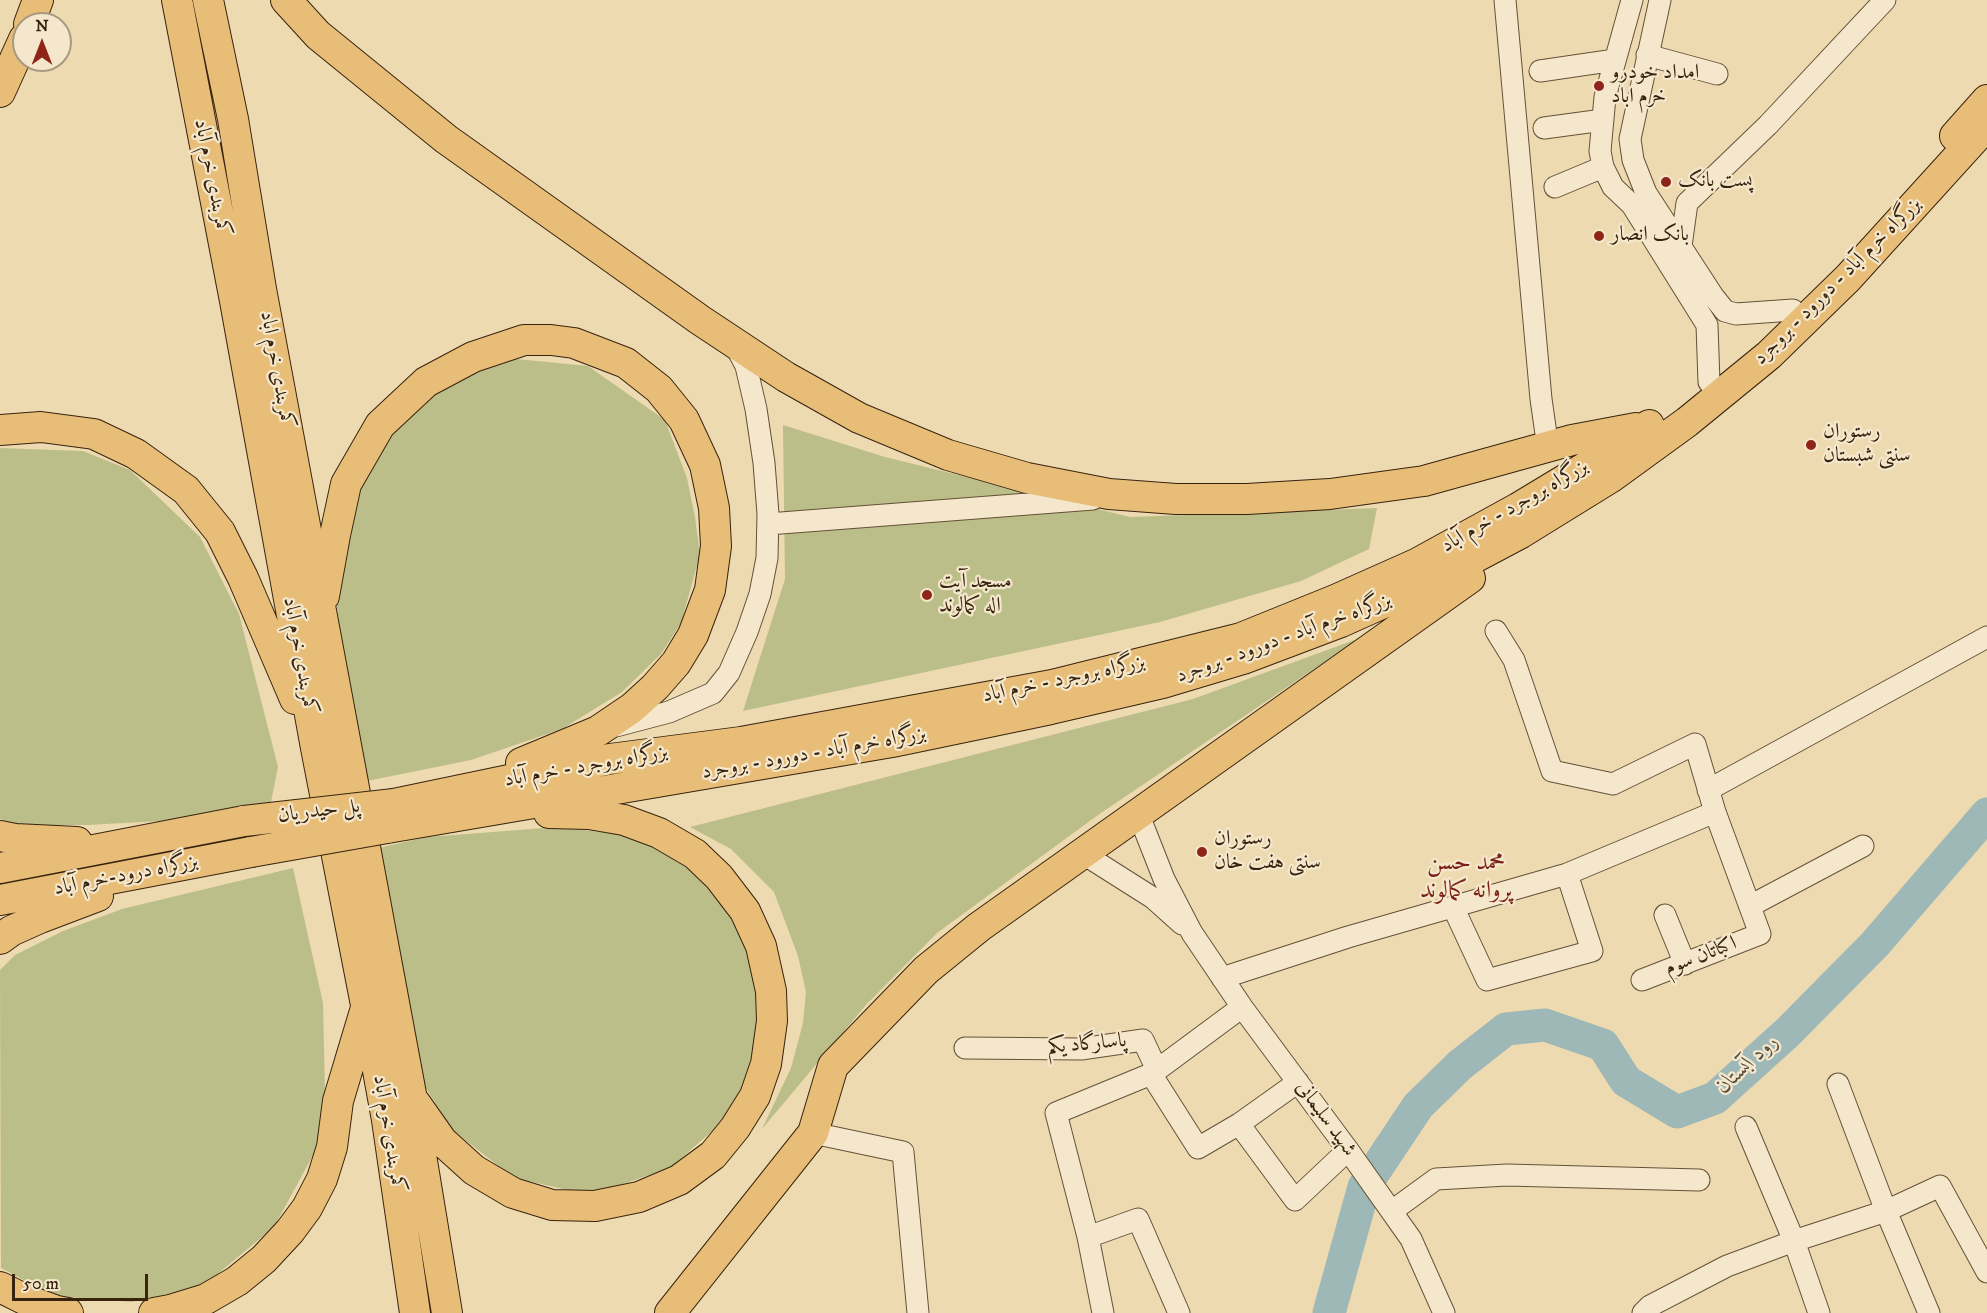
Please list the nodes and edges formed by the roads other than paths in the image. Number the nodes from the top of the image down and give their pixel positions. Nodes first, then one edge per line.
1 (177, 0) edge
2 (208, 0) edge
3 (286, 0) edge
4 (1505, 0) edge
5 (1660, 0) edge
6 (1885, 0) edge
7 (1627, 1) edge
8 (1647, 55) junction
9 (1615, 60) junction
10 (12, 66) edge
11 (1540, 71) dead end
12 (1718, 74) dead end
13 (0, 92) edge
14 (1987, 100) edge
15 (1603, 120) junction
16 (1987, 125) edge
17 (1544, 128) dead end
18 (1603, 167) junction
19 (1556, 187) dead end
20 (1681, 246) junction
21 (1793, 310) junction
22 (734, 342) junction
23 (1709, 382) junction
24 (1648, 426) junction
25 (0, 430) edge
26 (1548, 448) junction
27 (1610, 478) junction
28 (1133, 496) junction
29 (768, 524) junction
30 (1496, 631) dead end
31 (1987, 638) edge
32 (598, 731) junction
33 (330, 744) junction
34 (1708, 790) junction
35 (422, 798) junction
36 (1715, 812) junction
37 (1138, 813) junction
38 (396, 819) junction
39 (244, 821) joint
40 (206, 829) junction
41 (0, 836) edge
42 (1863, 846) dead end
43 (251, 852) joint
44 (1082, 853) junction
45 (218, 859) junction
46 (0, 868) edge
47 (1567, 874) junction
48 (0, 900) edge
49 (1750, 906) junction
50 (1453, 907) junction
51 (1665, 915) dead end
52 (1192, 933) junction
53 (0, 939) edge
54 (1684, 964) junction
55 (1222, 978) junction
56 (1642, 980) dead end
57 (366, 1005) junction
58 (1242, 1007) junction
59 (965, 1048) dead end
60 (1154, 1072) junction
61 (1298, 1082) junction
62 (1838, 1084) dead end
63 (411, 1094) junction
64 (1239, 1124) junction
65 (1746, 1127) dead end
66 (813, 1133) junction
67 (1348, 1150) junction
68 (1699, 1180) dead end
69 (1391, 1211) junction
70 (1886, 1211) junction
71 (1088, 1237) junction
72 (1794, 1241) junction
73 (1987, 1272) edge
74 (0, 1287) edge
75 (68, 1313) edge
76 (154, 1313) edge
77 (415, 1313) edge
78 (447, 1313) edge
79 (670, 1313) edge
80 (918, 1313) edge
81 (1103, 1313) edge
82 (1179, 1313) edge
83 (1444, 1313) edge
84 (1643, 1313) edge
85 (1819, 1313) edge
86 (1929, 1313) edge

1 - 33 highway, کمربندی خرم آباد
2 - 33 highway, کمربندی خرم اباد
3 - 22 highway
4 - 26 street
5 - 8 street
6 - 20 street
7 - 9 street
8 - 12 street
8 - 20 street
9 - 11 street
9 - 15 street
10 - 13 highway
14 - 21 highway, بزرگراه بروجرد - خرم آباد
15 - 17 street
15 - 18 street
16 - 27 highway, بزرگراه خرم آباد - دورود - بروجرد
18 - 19 street
18 - 23 street
20 - 21 street
21 - 23 highway, بزرگراه بروجرد - خرم آباد
22 - 28 highway
22 - 29 street
23 - 24 highway, بزرگراه بروجرد - خرم آباد
24 - 26 highway
24 - 35 highway, بزرگراه بروجرد - خرم آباد
25 - 33 highway
26 - 28 highway
27 - 37 highway
27 - 38 highway, بزرگراه خرم آباد - دورود - بروجرد
28 - 29 street
29 - 32 street
30 - 34 street
31 - 34 street
32 - 33 highway
32 - 35 highway
33 - 57 highway, کمربندی خرم آباد
33 - 63 highway, کمربندی خرم آباد
34 - 36 street
35 - 38 highway, بزرگراه بروجرد - خرم آباد
36 - 47 street
36 - 49 street
37 - 44 highway
37 - 52 street, شهید سلیمانی
38 - 39 highway, پل حیدریان, bridge
38 - 43 highway, پل حیدریان, bridge
38 - 63 highway
39 - 40 highway, بزرگراه درود-خرم آباد
40 - 41 highway
40 - 46 highway, بزرگراه درود-خرم آباد
42 - 49 street
43 - 45 highway, بزرگراه درود-خرم آباد
44 - 52 street, شهید سلیمانی
44 - 66 highway
45 - 48 highway, بزرگراه درود-خرم آباد
45 - 53 highway
47 - 50 street
47 - 50 street
49 - 54 street, اکباتان سوم
50 - 55 street
51 - 54 street
52 - 55 street, شهید سلیمانی
54 - 56 street, اکباتان سوم
55 - 58 street, شهید سلیمانی
57 - 76 highway
57 - 77 highway, کمربندی خرم آباد
58 - 60 street
58 - 61 street, شهید سلیمانی
59 - 60 street, پاسارگاد یکم
60 - 64 street
60 - 71 street
61 - 64 street
61 - 67 street, شهید سلیمانی
62 - 70 street
63 - 78 highway, کمربندی خرم آباد
64 - 67 street
65 - 72 street
66 - 79 highway
66 - 80 street
67 - 69 street, شهید سلیمانی
68 - 69 street
69 - 83 street, شهید سلیمانی
70 - 72 street
70 - 73 street
70 - 86 street
71 - 81 street
71 - 82 street
72 - 84 street
72 - 85 street
74 - 75 highway

